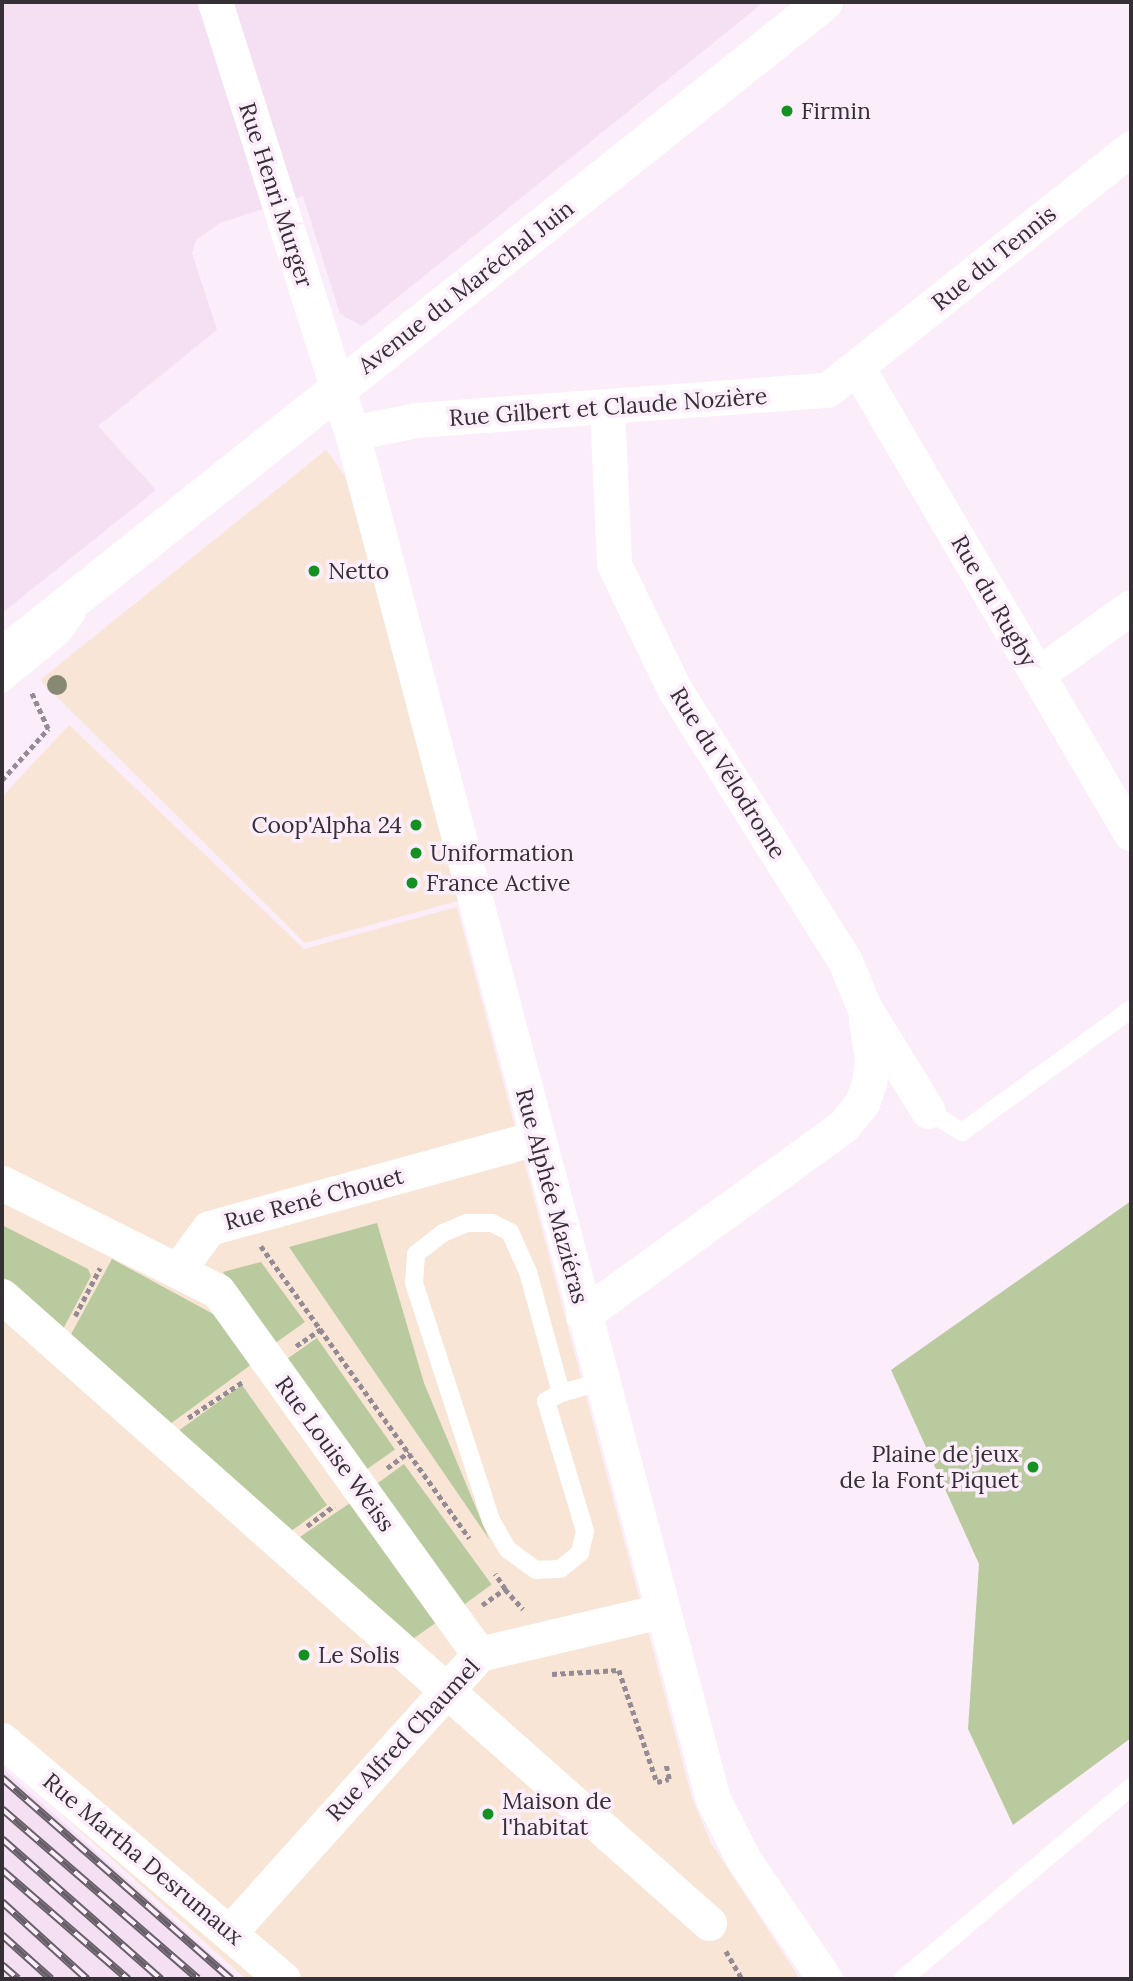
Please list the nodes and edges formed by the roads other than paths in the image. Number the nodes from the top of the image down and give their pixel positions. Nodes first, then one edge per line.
1 (215, 2) edge
2 (824, 2) edge
3 (1131, 148) edge
4 (857, 367) junction
5 (338, 387) junction
6 (607, 409) junction
7 (352, 433) junction
8 (108, 571) junction
9 (1131, 607) edge
10 (2, 657) edge
11 (1038, 674) junction
12 (2, 684) edge
13 (1131, 834) edge
14 (864, 1007) junction
15 (1131, 1009) edge
16 (928, 1111) joint
17 (536, 1138) junction
18 (2, 1184) edge
19 (178, 1270) junction
20 (2, 1296) edge
21 (583, 1315) junction
22 (601, 1382) junction
23 (561, 1393) junction
24 (661, 1611) junction
25 (479, 1654) junction
26 (444, 1690) junction
27 (2, 1740) edge
28 (1131, 1787) edge
29 (709, 1923) dead end
30 (230, 1932) junction
31 (284, 1979) edge
32 (825, 1979) edge
33 (903, 1979) edge

1 - 5 street, Rue Henri Murger
2 - 5 main road, Avenue du Maréchal Juin
3 - 4 street, Rue du Tennis
4 - 6 street, Rue Gilbert et Claude Nozière
4 - 11 street, Rue du Rugby
5 - 7 street, Rue Alphée Maziéras
5 - 8 main road, Avenue du Maréchal Juin
6 - 7 street, Rue Gilbert et Claude Nozière
6 - 14 street, Rue du Vélodrome
7 - 17 street, Rue Alphée Maziéras
8 - 10 main road, Avenue du Maréchal Juin
8 - 12 lane, Avenue du Maréchal Juin
9 - 11 street
11 - 13 street, Rue du Rugby
14 - 16 street, Rue du Vélodrome
14 - 21 street
15 - 16 lane
17 - 19 street, Rue René Chouet
17 - 21 street, Rue Alphée Maziéras
18 - 19 street
19 - 25 street, Rue Louise Weiss
20 - 26 street
21 - 22 street, Rue Alphée Maziéras
22 - 23 lane
22 - 24 street, Rue Alphée Maziéras
23 - 23 lane
24 - 25 street, Rue Alfred Chaumel
24 - 32 street, Rue Alphée Maziéras
25 - 26 street, Rue Alfred Chaumel
26 - 29 street
26 - 30 street, Rue Alfred Chaumel
27 - 30 street, Rue Martha Desrumaux
28 - 33 lane
30 - 31 street, Rue Martha Desrumaux

